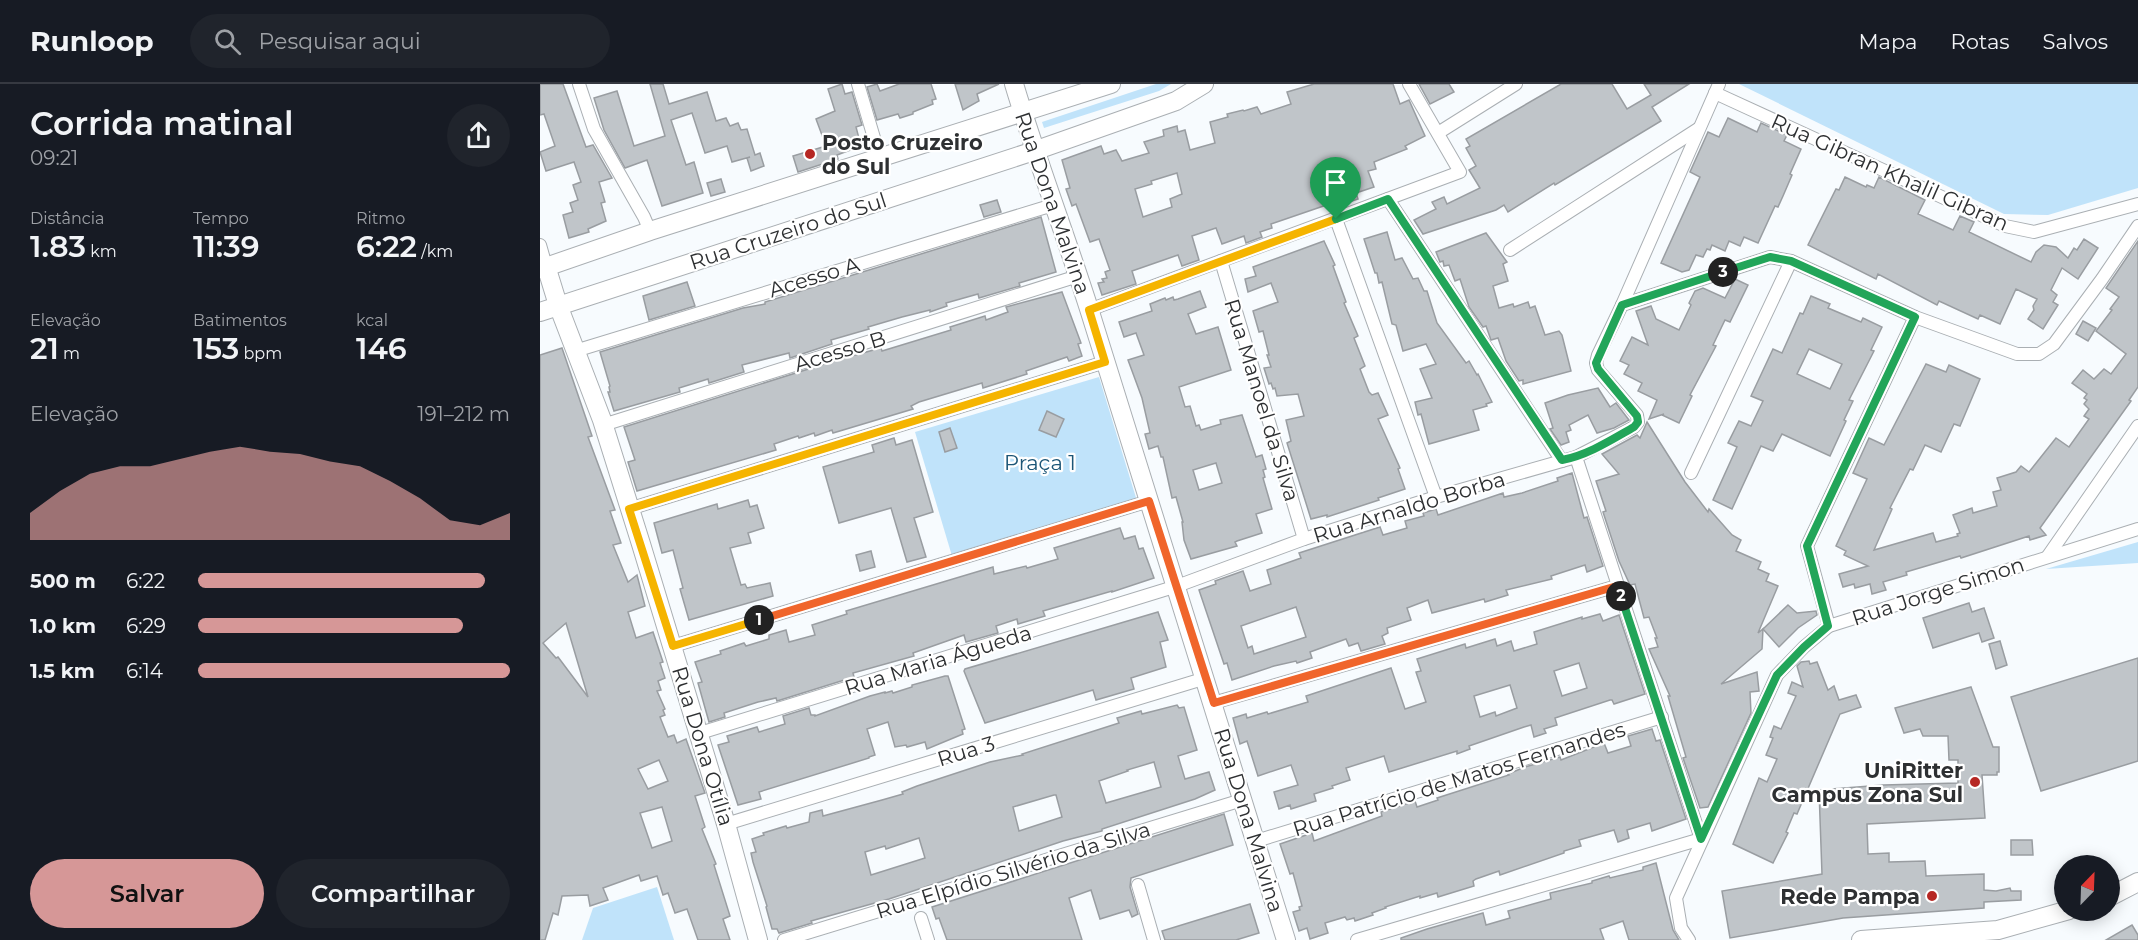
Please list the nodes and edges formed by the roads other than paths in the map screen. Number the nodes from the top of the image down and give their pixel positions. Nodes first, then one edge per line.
1 (579, 84) edge
2 (858, 84) edge
3 (1014, 84) edge
4 (1111, 84) edge
5 (1204, 84) edge
6 (1409, 84) edge
7 (1516, 84) edge
8 (1717, 88) edge
9 (1022, 111) junction
10 (1698, 129) junction
11 (1438, 133) junction
12 (1035, 151) junction
13 (879, 158) junction
14 (1388, 199) junction
15 (2138, 204) edge
16 (1053, 205) junction
17 (1336, 219) junction
18 (2138, 226) edge
19 (650, 231) junction
20 (540, 245) edge
21 (1510, 250) dead end
22 (1221, 261) junction
23 (1791, 261) junction
24 (543, 268) edge
25 (1078, 276) junction
26 (558, 305) junction
27 (1622, 305) junction
28 (1089, 310) junction
29 (540, 312) edge
30 (1915, 317) junction
31 (575, 351) junction
32 (1105, 362) junction
33 (603, 426) junction
34 (2138, 426) edge
35 (1576, 457) junction
36 (1562, 460) junction
37 (1691, 472) dead end
38 (1436, 496) junction
39 (1149, 501) junction
40 (629, 509) junction
41 (2138, 529) edge
42 (1304, 539) junction
43 (2048, 556) junction
44 (1177, 586) junction
45 (1617, 586) junction
46 (1828, 626) junction
47 (673, 646) junction
48 (1206, 678) junction
49 (1214, 703) junction
50 (1662, 717) junction
51 (700, 733) junction
52 (1242, 800) junction
53 (726, 824) junction
54 (1701, 839) junction
55 (1256, 841) junction
56 (2138, 882) edge
57 (1138, 885) dead end
58 (2120, 891) edge
59 (2054, 914) edge
60 (921, 918) dead end
61 (758, 940) edge
62 (784, 940) edge
63 (928, 940) edge
64 (1154, 940) edge
65 (1286, 940) edge
66 (1357, 940) edge
67 (1689, 940) edge
68 (1861, 940) edge

1 - 19 street
2 - 13 street
3 - 9 street, Rua Dona Malvina
4 - 9 street, Rua Cruzeiro do Sul
5 - 12 street, Rua Cruzeiro do Sul
6 - 11 street
7 - 11 street
8 - 10 street
8 - 15 street, Rua Gibran Khalil Gibran
9 - 12 street, Rua Dona Malvina
9 - 13 street, Rua Cruzeiro do Sul
10 - 21 street
10 - 27 street
11 - 14 street
12 - 16 street, Rua Dona Malvina
12 - 26 street, Rua Cruzeiro do Sul
13 - 19 street, Rua Cruzeiro do Sul
14 - 17 street
14 - 36 street
16 - 25 street, Rua Dona Malvina
16 - 31 street, Acesso A
17 - 22 street
17 - 38 street
18 - 30 street
19 - 24 street, Rua Cruzeiro do Sul
20 - 24 street, Rua Dona Otília
22 - 28 street
22 - 42 street, Rua Manoel da Silva
23 - 27 street
23 - 30 street
23 - 37 street
24 - 26 street, Rua Dona Otília
25 - 28 street, Rua Dona Malvina
25 - 33 street, Acesso B
26 - 29 street, Rua Cruzeiro do Sul
26 - 31 street, Rua Dona Otília
27 - 35 street, Rua Arnaldo Borba
28 - 32 street, Rua Dona Malvina
30 - 46 street
31 - 33 street, Rua Dona Otília
32 - 39 street, Rua Dona Malvina
32 - 40 street
33 - 40 street, Rua Dona Otília
34 - 43 street
35 - 36 street, Rua Arnaldo Borba
35 - 45 street
36 - 38 street, Rua Arnaldo Borba
38 - 42 street, Rua Arnaldo Borba
39 - 44 street, Rua Dona Malvina
39 - 47 street
40 - 47 street, Rua Dona Otília
41 - 43 street, Rua Jorge Simon
42 - 44 street, Rua Arnaldo Borba
43 - 46 street, Rua Jorge Simon
44 - 48 street, Rua Dona Malvina
44 - 51 street, Rua Maria Águeda
45 - 49 street
45 - 50 street
46 - 54 street
47 - 51 street, Rua Dona Otília
48 - 49 street, Rua Dona Malvina
48 - 53 street, Rua 3
49 - 52 street, Rua Dona Malvina
50 - 54 street
50 - 55 street, Rua Patrício de Matos Fernandes
51 - 53 street, Rua Dona Otília
52 - 55 street, Rua Dona Malvina
52 - 62 street, Rua Elpídio Silvério da Silva
53 - 61 street, Rua Dona Otília
54 - 66 street
54 - 67 street
55 - 65 street, Rua Dona Malvina
56 - 58 street
57 - 64 street
59 - 68 street
60 - 63 street

